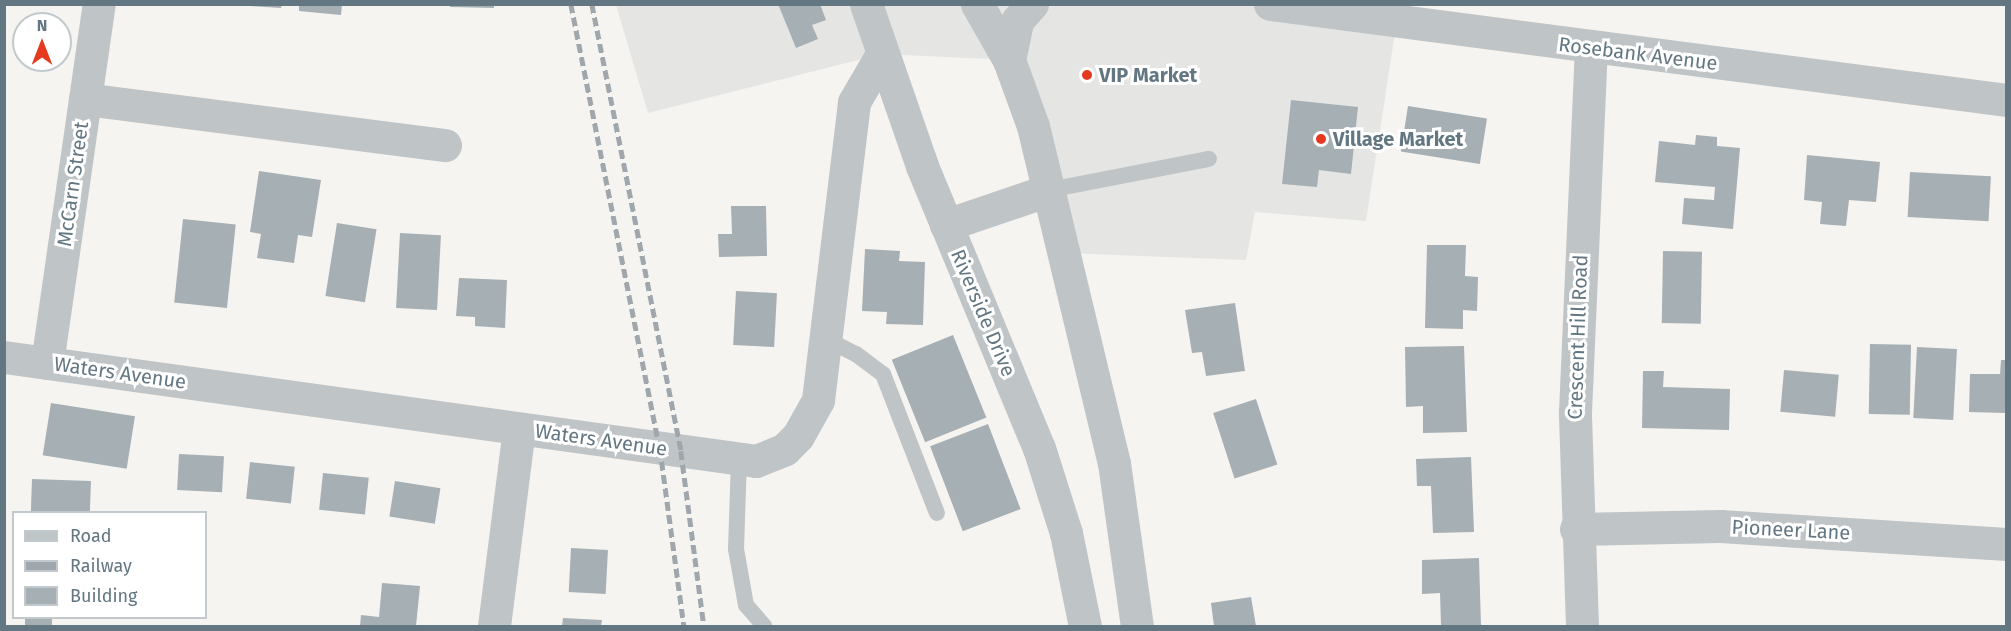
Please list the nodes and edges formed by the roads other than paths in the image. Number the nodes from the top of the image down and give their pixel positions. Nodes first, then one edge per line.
1 (99, 4) edge
2 (866, 4) edge
3 (977, 4) edge
4 (1032, 4) edge
5 (1270, 4) edge
6 (1591, 48) junction
7 (882, 54) junction
8 (1009, 60) junction
9 (85, 99) junction
10 (2007, 100) edge
11 (445, 145) dead end
12 (1209, 159) dead end
13 (1049, 190) junction
14 (946, 225) junction
15 (826, 339) junction
16 (4, 357) edge
17 (47, 363) junction
18 (519, 429) junction
19 (739, 459) junction
20 (937, 513) dead end
21 (1576, 529) junction
22 (2007, 544) edge
23 (494, 627) edge
24 (764, 627) edge
25 (1085, 627) edge
26 (1137, 627) edge
27 (1582, 627) edge

1 - 9 street, McCarn Street
2 - 7 street, Riverside Drive
3 - 8 street
4 - 8 street
5 - 6 street, Rosebank Avenue
6 - 10 street, Rosebank Avenue
6 - 21 street, Crescent Hill Road
7 - 14 street, Riverside Drive
7 - 15 street, Waters Avenue
8 - 13 street
9 - 11 street
9 - 17 street, McCarn Street
12 - 13 lane
13 - 14 street
13 - 26 street
14 - 25 street, Riverside Drive
15 - 19 street, Waters Avenue
15 - 20 lane
16 - 17 street, Waters Avenue
17 - 18 street, Waters Avenue
18 - 19 street, Waters Avenue
18 - 23 street
19 - 24 lane
21 - 22 street, Pioneer Lane
21 - 27 street, Crescent Hill Road

